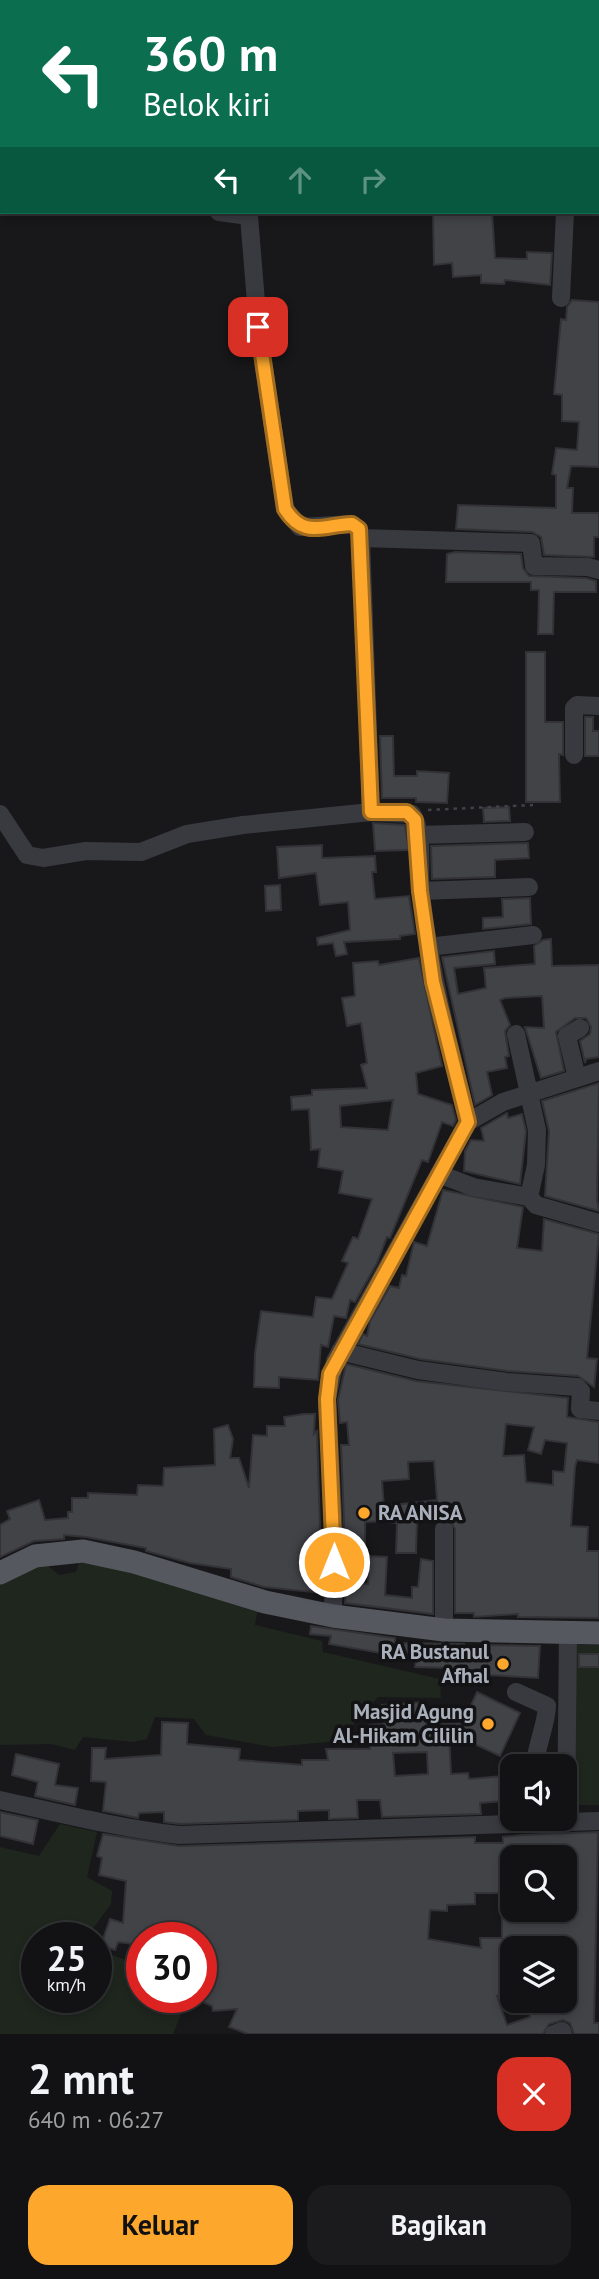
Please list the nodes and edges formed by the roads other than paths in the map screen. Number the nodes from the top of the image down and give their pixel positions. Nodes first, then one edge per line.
1 (234, 214) edge
2 (565, 214) edge
3 (561, 298) dead end
4 (361, 538) junction
5 (599, 570) edge
6 (599, 706) edge
7 (574, 755) dead end
8 (371, 812) junction
9 (0, 814) edge
10 (525, 832) dead end
11 (417, 835) junction
12 (528, 887) dead end
13 (420, 891) junction
14 (533, 934) dead end
15 (428, 947) junction
16 (580, 1028) dead end
17 (516, 1034) dead end
18 (599, 1071) edge
19 (577, 1078) junction
20 (531, 1093) junction
21 (468, 1122) junction
22 (439, 1174) junction
23 (529, 1197) junction
24 (599, 1223) edge
25 (340, 1351) junction
26 (599, 1411) edge
27 (444, 1529) dead end
28 (0, 1573) edge
29 (333, 1616) junction
30 (444, 1630) junction
31 (568, 1632) junction
32 (599, 1633) edge
33 (516, 1692) dead end
34 (535, 1754) edge
35 (560, 1754) edge
36 (0, 1800) edge
37 (577, 1821) edge
38 (599, 1821) edge
39 (500, 1823) edge
40 (554, 2034) edge
41 (563, 2034) edge

1 - 4 street
2 - 3 street
4 - 5 street
4 - 8 street
6 - 7 street
8 - 9 street
8 - 11 street
10 - 11 street
11 - 13 street
12 - 13 street
13 - 15 street
14 - 15 street
15 - 21 street
16 - 19 street
17 - 20 street
18 - 19 street
19 - 20 street
20 - 21 street
20 - 23 street
21 - 22 street
22 - 23 street
22 - 25 street
23 - 24 street
25 - 26 street
25 - 29 street
27 - 30 street
28 - 29 main road
29 - 30 main road
30 - 31 main road
31 - 32 main road
31 - 35 street
33 - 34 street
36 - 39 street
37 - 38 street
40 - 41 street

